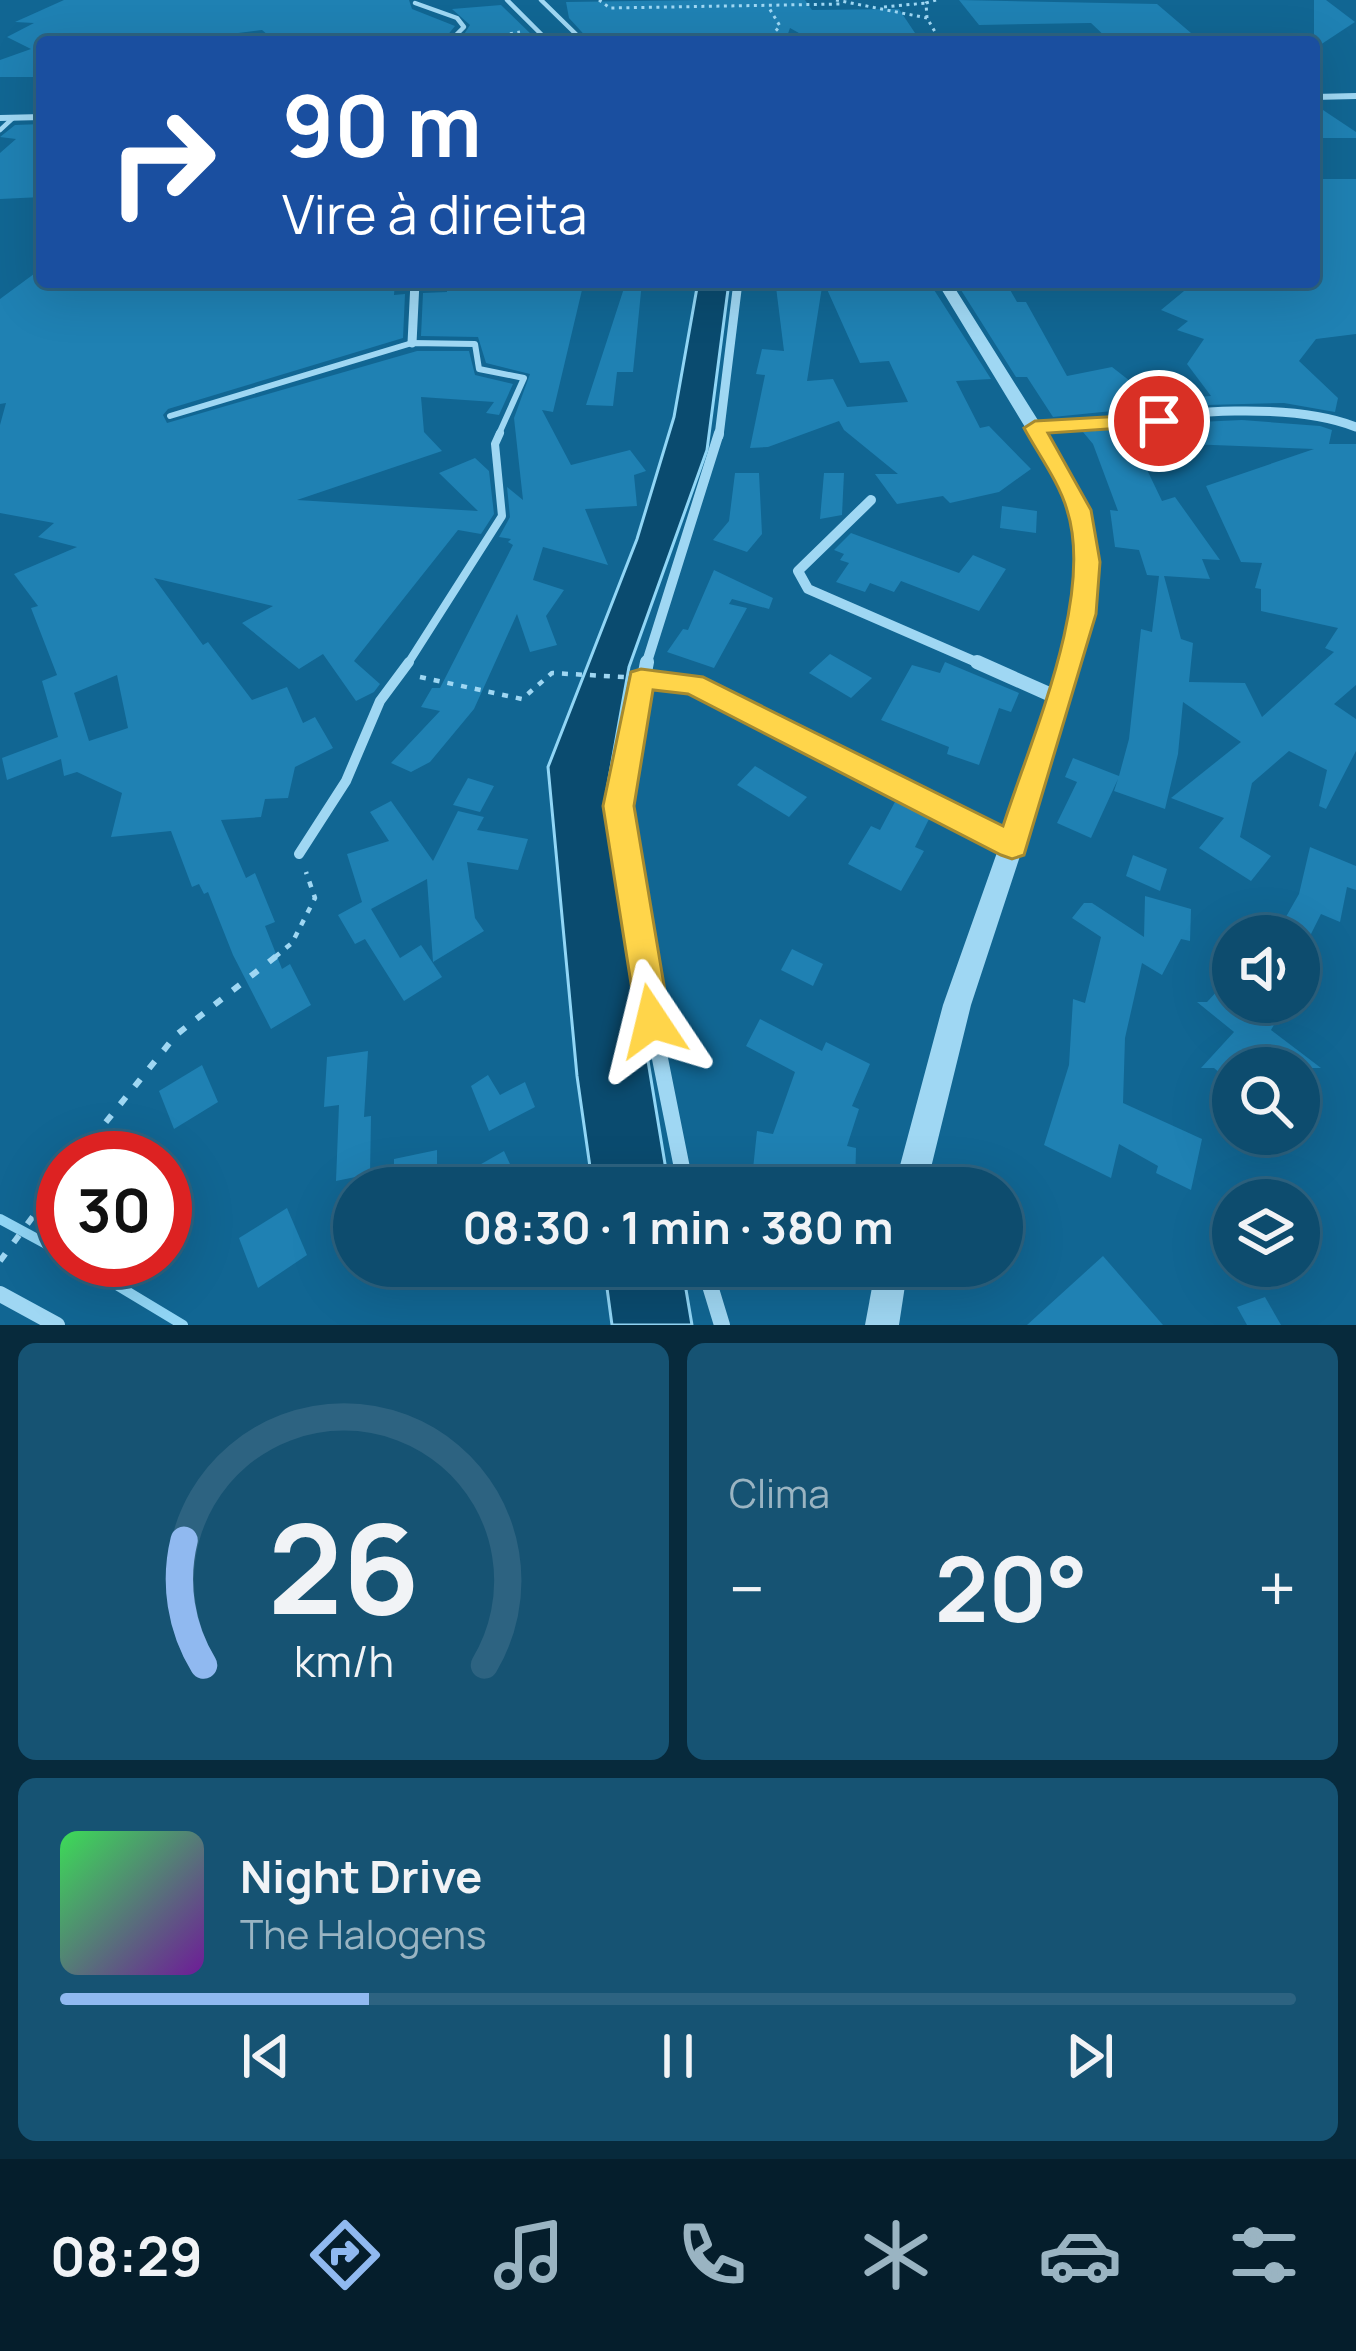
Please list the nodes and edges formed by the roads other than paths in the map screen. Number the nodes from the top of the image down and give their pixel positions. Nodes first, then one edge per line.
1 (507, 0) edge
2 (541, 0) edge
3 (416, 3) dead end
4 (454, 36) edge
5 (544, 36) edge
6 (578, 36) edge
7 (1356, 96) edge
8 (1320, 97) edge
9 (36, 117) edge
10 (6, 118) edge
11 (0, 130) edge
12 (415, 288) edge
13 (737, 288) edge
14 (948, 288) edge
15 (412, 344) junction
16 (170, 416) dead end
17 (1356, 427) edge
18 (1035, 428) junction
19 (871, 500) dead end
20 (641, 679) junction
21 (1058, 698) junction
22 (1012, 846) junction
23 (299, 854) road end
24 (682, 1167) edge
25 (915, 1167) edge
26 (710, 1287) edge
27 (888, 1287) edge
28 (0, 1294) edge
29 (57, 1325) edge
30 (722, 1325) edge
31 (882, 1325) edge

1 - 5 street
2 - 6 street
3 - 4 lane
7 - 8 street
9 - 10 street
10 - 11 lane
12 - 15 street
13 - 20 street
14 - 18 street
15 - 16 lane
15 - 23 lane
17 - 18 street
18 - 21 street
19 - 21 street
20 - 22 street
20 - 24 street
21 - 22 street
22 - 25 street
26 - 30 street
27 - 31 street
28 - 29 street

